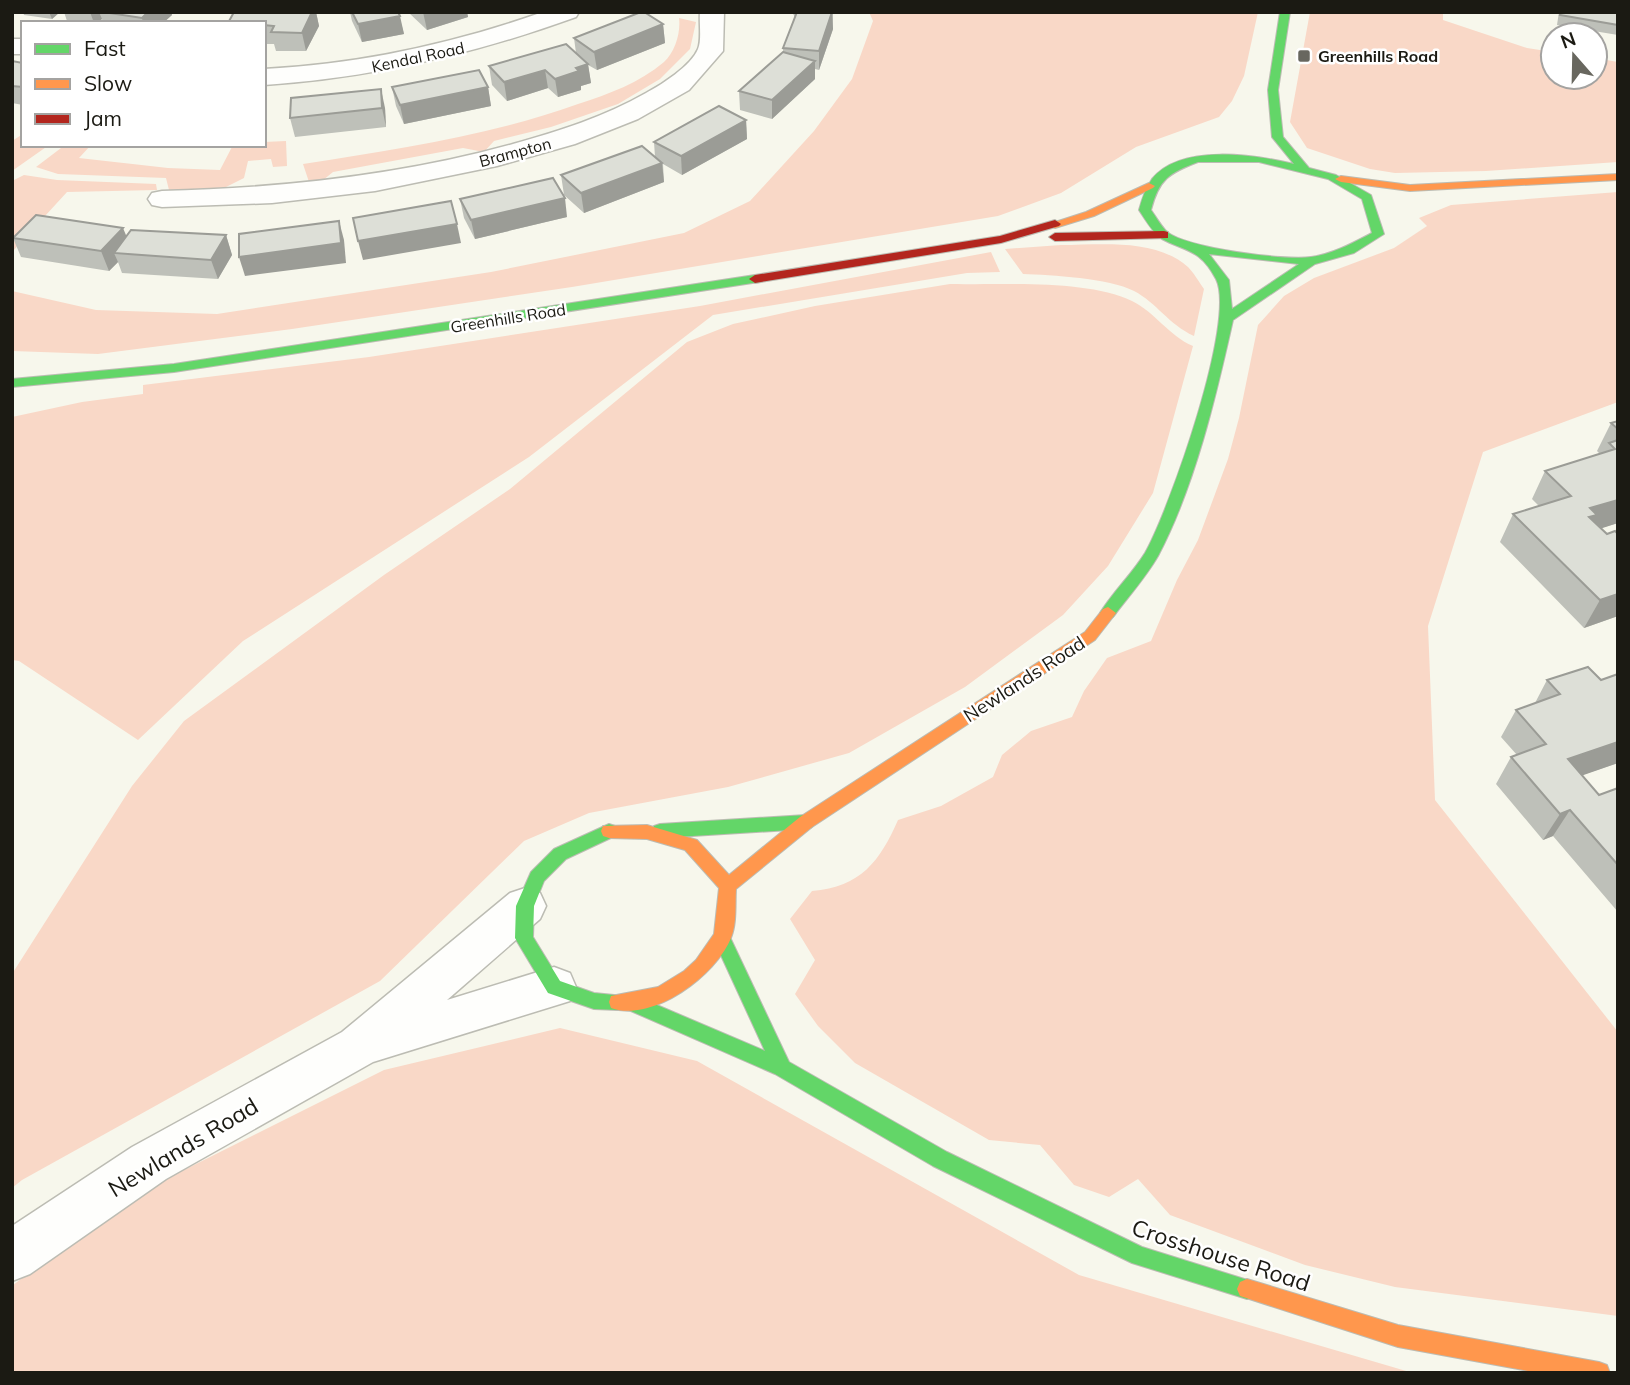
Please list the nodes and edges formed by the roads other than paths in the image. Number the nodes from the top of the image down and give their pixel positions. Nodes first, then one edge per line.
1 (567, 12) edge
2 (712, 12) edge
3 (1285, 12) edge
4 (266, 77) edge
5 (1273, 90) junction
6 (1260, 111) dead end
7 (1234, 140) dead end
8 (1198, 159) junction
9 (260, 164) dead end
10 (1304, 169) junction
11 (1332, 177) junction
12 (1618, 177) edge
13 (1474, 185) junction
14 (1149, 186) junction
15 (254, 196) junction
16 (162, 199) dead end
17 (1430, 203) dead end
18 (1164, 235) junction
19 (1001, 239) junction
20 (1199, 249) junction
21 (1311, 261) junction
22 (1227, 318) junction
23 (12, 383) edge
24 (806, 822) junction
25 (647, 832) junction
26 (729, 886) junction
27 (525, 906) junction
28 (722, 938) junction
29 (554, 987) junction
30 (631, 1002) junction
31 (358, 1047) junction
32 (782, 1068) junction
33 (12, 1256) edge
34 (1599, 1373) edge

1 - 4 street, Kendal Road
2 - 15 street, Brampton
3 - 5 street
5 - 6 street
5 - 10 street
7 - 8 street
8 - 10 street
8 - 14 street, Greenhills Road
9 - 15 street
10 - 11 street
11 - 13 street
11 - 21 street
12 - 13 street
13 - 17 street
14 - 18 street
14 - 19 street, Greenhills Road
15 - 16 street, Brampton
18 - 19 street, Greenhills Road
18 - 20 street
19 - 23 street, Greenhills Road
20 - 21 street
20 - 22 street, Newlands Road
21 - 22 street
22 - 24 street, Newlands Road
24 - 25 street, Newlands Road
24 - 26 street, Newlands Road
25 - 26 street
25 - 27 street
26 - 28 street
27 - 29 street
27 - 31 street, Newlands Road
28 - 30 street
28 - 32 street
29 - 30 street
29 - 31 street, Newlands Road
30 - 32 street, Crosshouse Road
31 - 33 street, Newlands Road
32 - 34 street, Crosshouse Road

